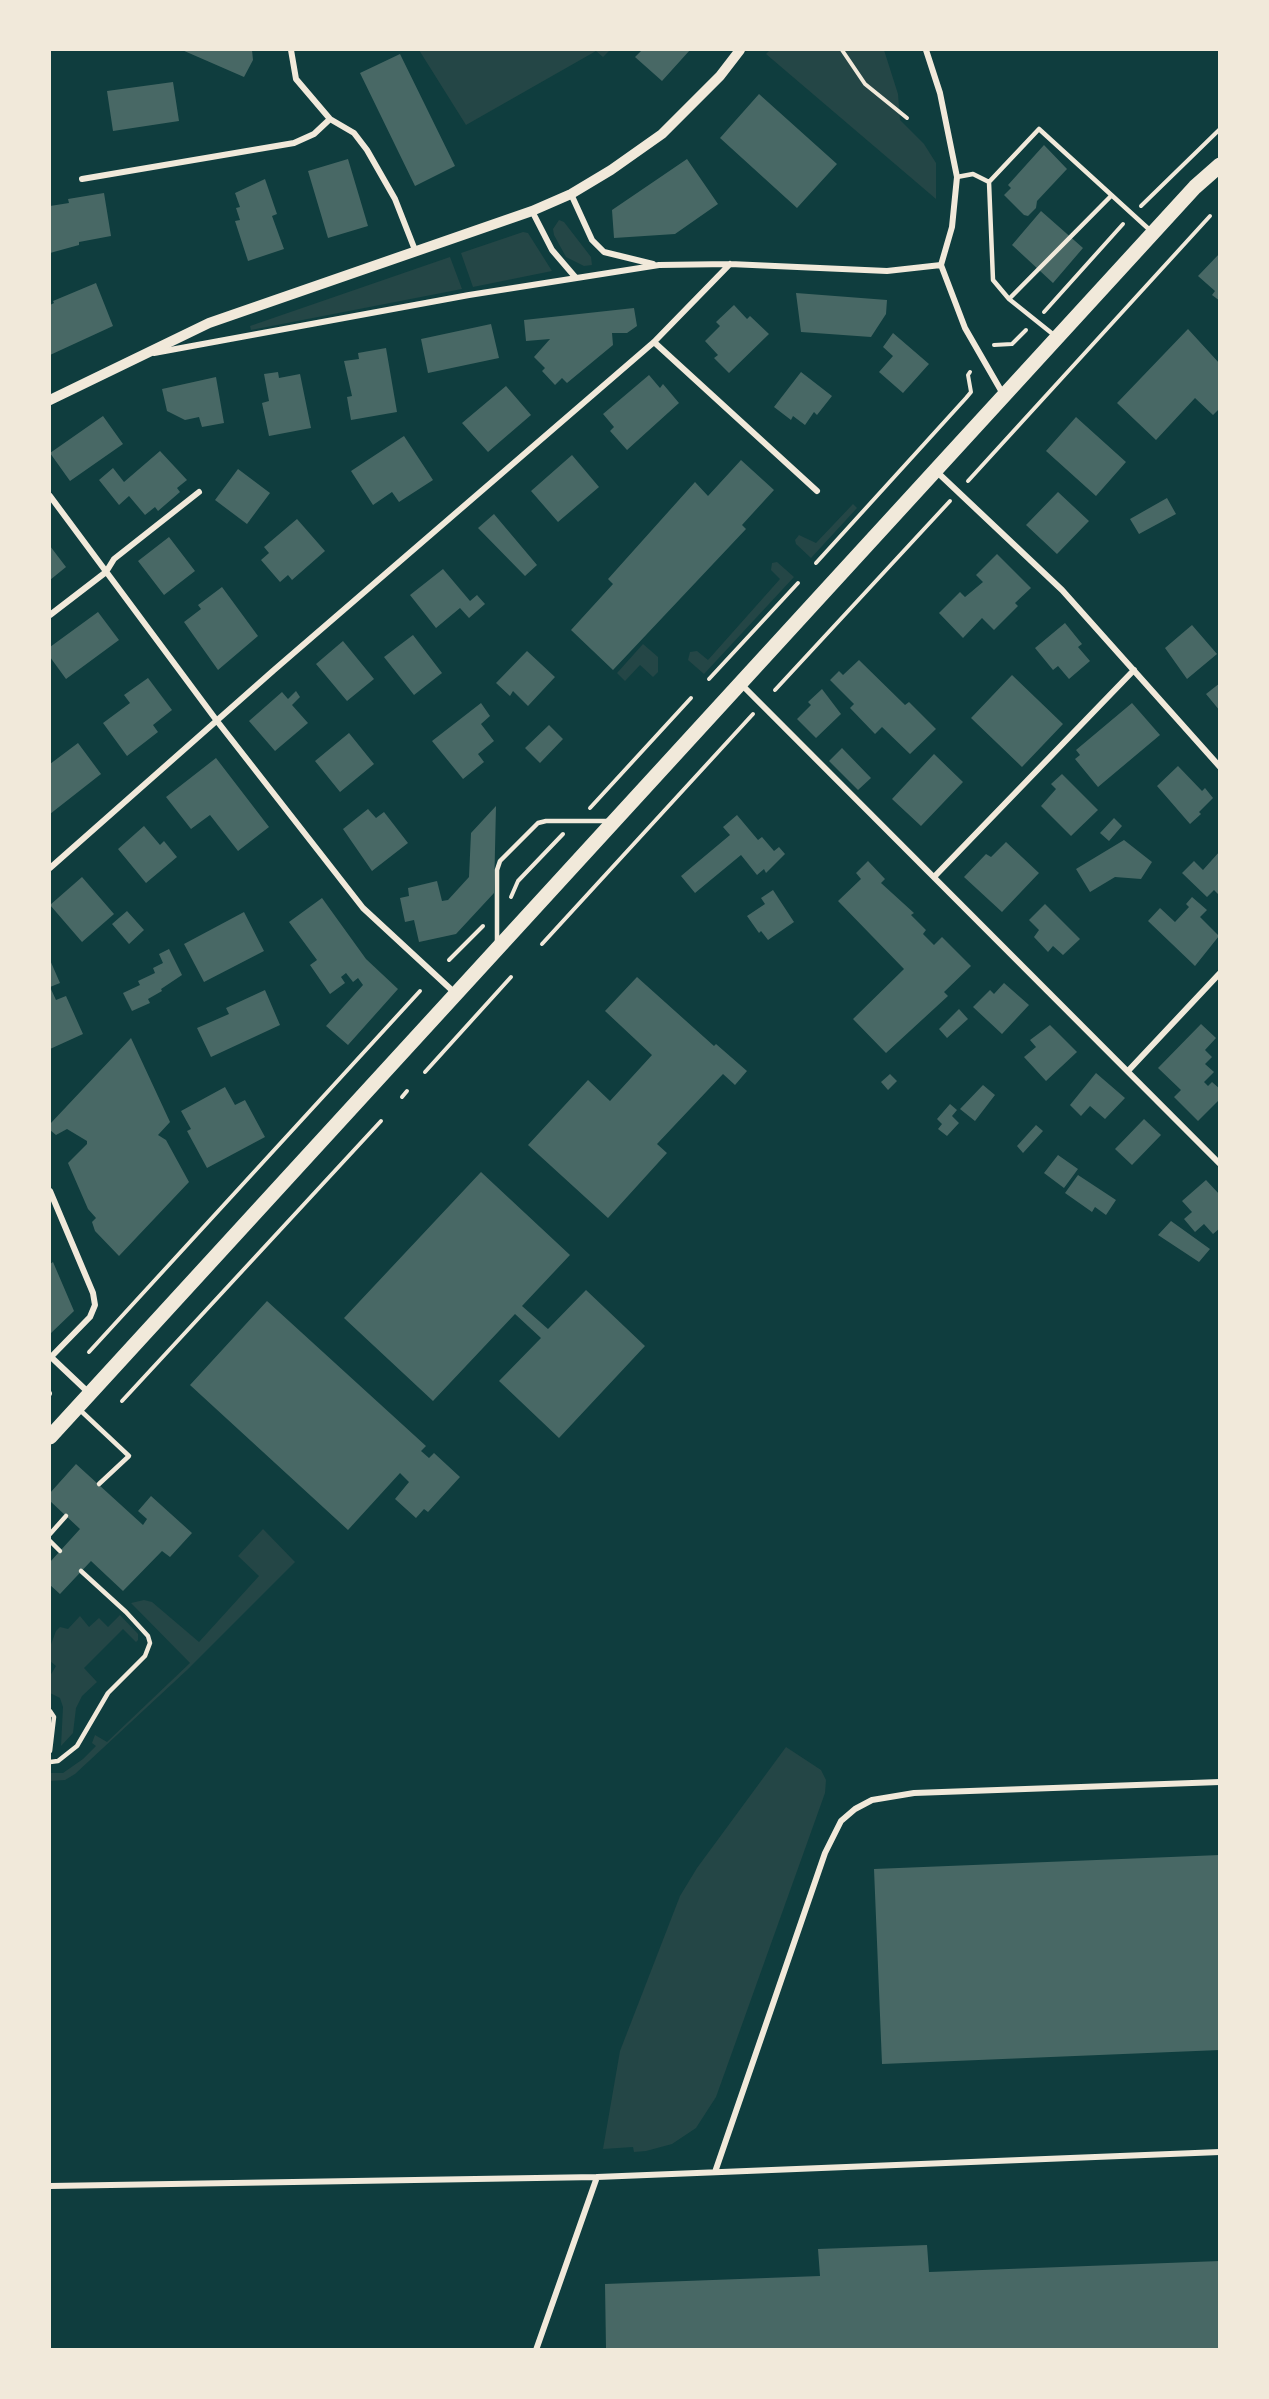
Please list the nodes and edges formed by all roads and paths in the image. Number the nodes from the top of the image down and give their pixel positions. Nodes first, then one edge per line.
1 (291, 50) edge
2 (740, 50) edge
3 (842, 50) edge
4 (926, 50) edge
5 (907, 117) dead end
6 (330, 119) junction
7 (1220, 129) edge
8 (1220, 165) edge
9 (957, 177) junction
10 (82, 179) dead end
11 (989, 182) junction
12 (571, 194) junction
13 (1111, 196) junction
14 (532, 211) junction
15 (1133, 213) junction
16 (1210, 216) dead end
17 (1153, 233) junction
18 (415, 250) junction
19 (730, 264) junction
20 (659, 265) junction
21 (941, 265) junction
22 (576, 278) junction
23 (1009, 299) junction
24 (1036, 321) junction
25 (1059, 338) junction
26 (654, 342) junction
27 (994, 345) dead end
28 (133, 357) junction
29 (970, 372) dead end
30 (1005, 397) junction
31 (50, 400) edge
32 (936, 471) junction
33 (965, 484) dead end
34 (817, 491) dead end
35 (199, 492) dead end
36 (50, 496) edge
37 (950, 500) dead end
38 (816, 563) dead end
39 (106, 572) junction
40 (798, 583) dead end
41 (50, 615) edge
42 (1134, 670) junction
43 (709, 680) dead end
44 (740, 683) junction
45 (775, 690) dead end
46 (753, 713) dead end
47 (217, 721) junction
48 (1220, 767) edge
49 (614, 821) junction
50 (50, 868) edge
51 (934, 877) junction
52 (542, 944) dead end
53 (497, 949) junction
54 (1220, 973) edge
55 (511, 977) dead end
56 (420, 991) dead end
57 (456, 995) junction
58 (1128, 1071) junction
59 (425, 1072) dead end
60 (407, 1092) dead end
61 (402, 1097) dead end
62 (381, 1121) dead end
63 (1220, 1164) edge
64 (50, 1191) edge
65 (88, 1352) dead end
66 (50, 1358) edge
67 (89, 1393) junction
68 (122, 1401) dead end
69 (77, 1407) junction
70 (50, 1437) edge
71 (99, 1484) dead end
72 (66, 1516) dead end
73 (50, 1534) edge
74 (50, 1540) edge
75 (60, 1551) dead end
76 (81, 1571) dead end
77 (50, 1711) edge
78 (50, 1751) edge
79 (50, 1762) edge
80 (1220, 1782) edge
81 (1220, 2152) edge
82 (715, 2172) junction
83 (597, 2177) junction
84 (50, 2187) edge
85 (536, 2349) edge

1 - 6 street
2 - 12 street
3 - 5 path
4 - 9 street
6 - 10 street
6 - 18 street
7 - 15 path
8 - 17 main road
9 - 11 lane
9 - 21 street
11 - 13 lane
11 - 23 lane
12 - 14 street
12 - 20 street
13 - 15 lane
13 - 23 lane
14 - 18 street
14 - 22 street
15 - 17 lane
15 - 24 path
16 - 33 path
17 - 25 main road
18 - 28 street
19 - 20 street
19 - 21 street
19 - 26 street
20 - 22 street
21 - 30 street
22 - 28 street
23 - 24 lane
24 - 25 lane
24 - 27 path
25 - 30 main road
26 - 34 street
26 - 47 street
28 - 31 street
29 - 38 path
30 - 32 main road
32 - 42 street
32 - 44 main road
35 - 39 street
36 - 39 street
37 - 45 path
39 - 41 street
39 - 47 street
40 - 43 path
42 - 48 street
42 - 51 street
44 - 49 main road
44 - 51 street
46 - 52 path
47 - 50 street
47 - 57 street
49 - 53 main road
49 - 53 lane
51 - 58 street
53 - 57 main road
54 - 58 street
55 - 59 path
56 - 65 path
57 - 67 main road
58 - 63 street
60 - 61 path
62 - 68 path
64 - 66 street
66 - 67 street
67 - 69 main road
69 - 70 main road
69 - 71 lane
72 - 73 lane
74 - 75 lane
76 - 79 lane
77 - 78 lane
80 - 82 street
81 - 82 street
82 - 83 street
83 - 84 street
83 - 85 street

